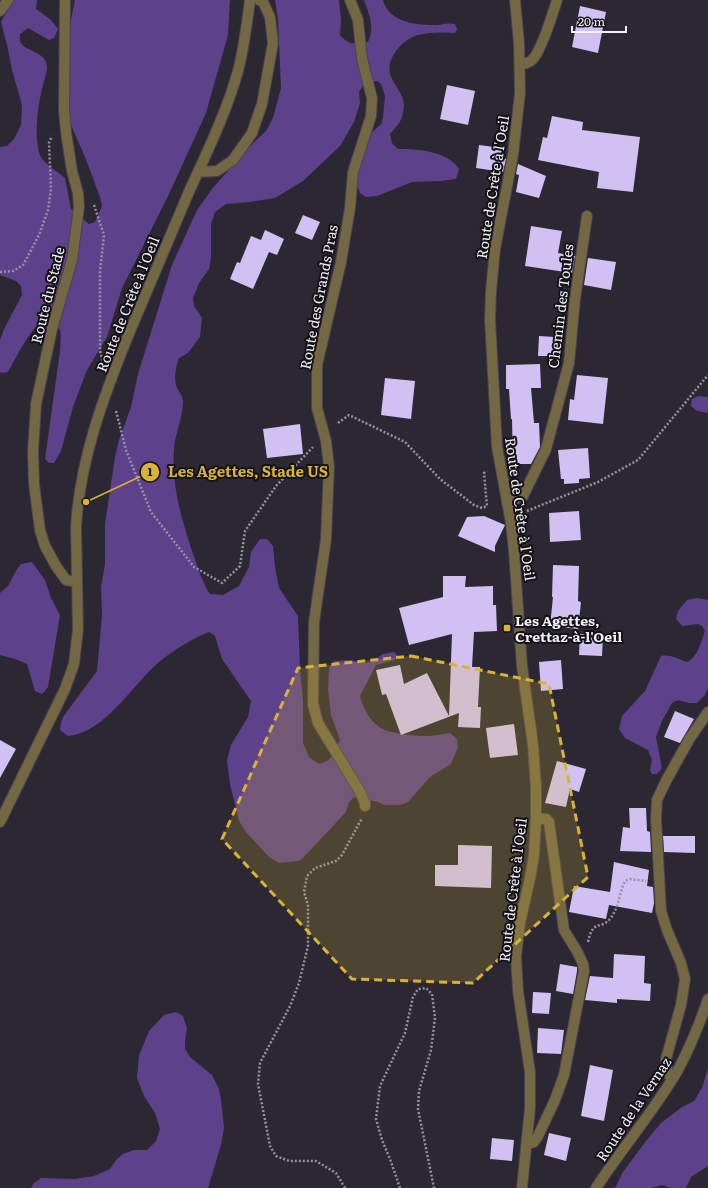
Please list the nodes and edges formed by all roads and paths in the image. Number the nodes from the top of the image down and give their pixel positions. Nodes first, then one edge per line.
1 (8, 0) edge
2 (65, 0) edge
3 (250, 0) edge
4 (259, 0) edge
5 (350, 0) edge
6 (515, 0) edge
7 (557, 0) edge
8 (0, 11) edge
9 (520, 65) junction
10 (66, 124) junction
11 (198, 172) junction
12 (92, 198) dead end
13 (587, 216) dead end
14 (0, 272) edge
15 (708, 374) edge
16 (108, 385) junction
17 (338, 423) dead end
18 (324, 435) junction
19 (499, 464) junction
20 (507, 503) junction
21 (510, 518) junction
22 (77, 582) junction
23 (708, 712) edge
24 (365, 806) joint
25 (536, 818) junction
26 (0, 822) edge
27 (660, 882) junction
28 (584, 968) junction
29 (708, 999) edge
30 (672, 1080) junction
31 (526, 1145) junction
32 (345, 1188) edge
33 (400, 1188) edge
34 (434, 1188) edge
35 (522, 1188) edge
36 (596, 1188) edge

1 - 8 street
2 - 10 street, Route du Stade
3 - 11 street, Route de Crête à l'Oeil
4 - 11 street
5 - 18 street, Route des Grands Pras
6 - 9 street, Route de Crête à l'Oeil
7 - 9 street
9 - 19 street, Route de Crête à l'Oeil
10 - 14 path
10 - 22 street, Route du Stade
11 - 16 street, Route de Crête à l'Oeil
12 - 16 path
13 - 20 street, Chemin des Toules
15 - 21 path
16 - 18 path
16 - 22 street, Route de Crête à l'Oeil
17 - 19 path
18 - 24 street, Route des Grands Pras
19 - 20 street, Route de Crête à l'Oeil
20 - 21 street, Route de Crête à l'Oeil
21 - 25 street, Route de Crête à l'Oeil
22 - 26 street, Route de Crête à l'Oeil
23 - 27 street
24 - 32 path
25 - 28 street
25 - 31 street, Route de Crête à l'Oeil
27 - 28 path
27 - 30 street
28 - 31 street
29 - 30 street, Route de la Vernaz
30 - 36 street, Route de la Vernaz
31 - 35 street, Route de Crête à l'Oeil
33 - 34 path

